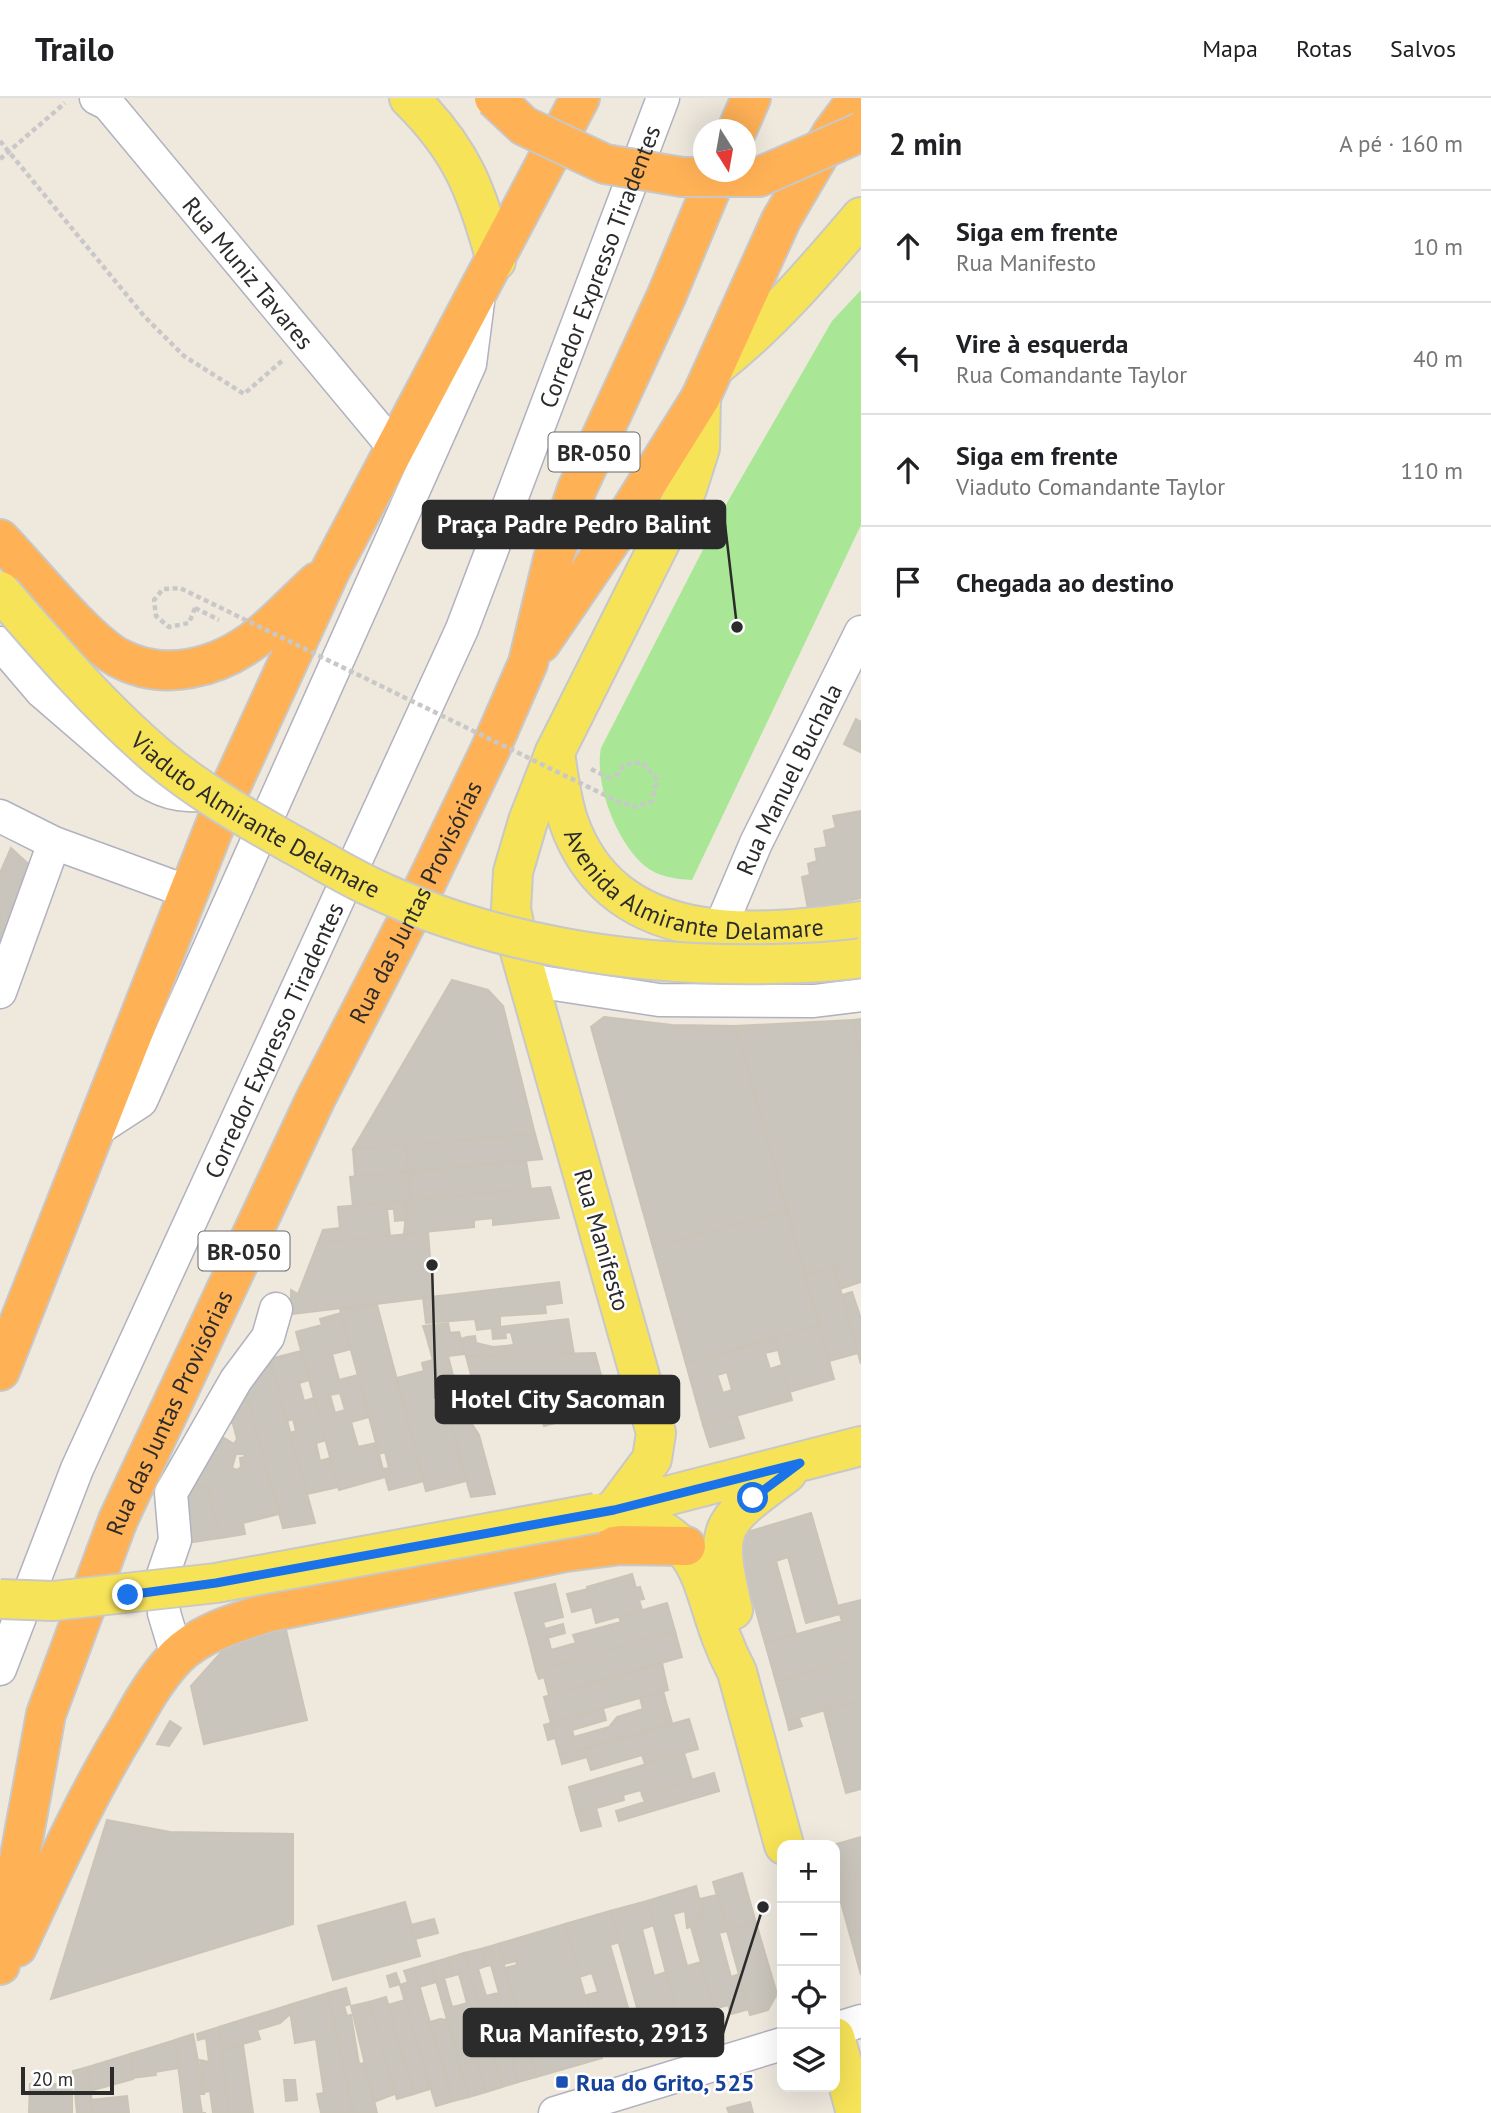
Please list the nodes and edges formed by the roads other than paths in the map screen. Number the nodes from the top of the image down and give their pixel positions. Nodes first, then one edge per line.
1 (409, 98) edge
2 (494, 98) edge
3 (560, 98) edge
4 (580, 98) edge
5 (663, 98) edge
6 (751, 98) edge
7 (858, 98) edge
8 (106, 100) edge
9 (742, 119) edge
10 (861, 132) edge
11 (714, 182) edge
12 (523, 205) junction
13 (861, 217) edge
14 (487, 277) junction
15 (708, 382) junction
16 (396, 450) junction
17 (0, 539) edge
18 (331, 569) junction
19 (0, 591) edge
20 (861, 632) edge
21 (0, 643) edge
22 (528, 663) junction
23 (555, 752) junction
24 (227, 795) junction
25 (0, 816) edge
26 (54, 843) junction
27 (188, 892) junction
28 (861, 921) edge
29 (720, 929) junction
30 (861, 958) edge
31 (528, 981) junction
32 (0, 992) edge
33 (861, 995) edge
34 (94, 1131) junction
35 (276, 1309) dead end
36 (0, 1371) edge
37 (861, 1446) edge
38 (800, 1463) junction
39 (605, 1511) junction
40 (685, 1546) junction
41 (0, 1599) edge
42 (177, 1656) junction
43 (0, 1669) edge
44 (737, 1672) junction
45 (783, 1840) edge
46 (0, 1965) edge
47 (0, 1983) edge
48 (861, 2021) edge
49 (840, 2027) edge
50 (777, 2046) edge
51 (840, 2055) edge
52 (555, 2113) edge
53 (856, 2113) edge

1 - 14 main road
2 - 10 highway, bridge
3 - 12 highway
4 - 12 highway
5 - 43 street, Corredor Expresso Tiradentes
6 - 9 highway
7 - 15 highway
8 - 16 street, Rua Muniz Tavares
11 - 22 highway, Rua das Juntas Provisórias / BR-050
12 - 14 highway
13 - 15 main road, Rua das Juntas Provisórias
14 - 16 highway
14 - 34 street
15 - 22 highway, Rua das Juntas Provisórias
15 - 23 main road, Rua Manifesto
16 - 18 highway
17 - 18 highway
18 - 24 highway
19 - 30 main road, Viaduto Almirante Delamare, bridge
20 - 29 street, Rua Manuel Buchala
21 - 24 street
22 - 46 highway, Rua das Juntas Provisórias / BR-050
23 - 29 main road, Avenida Almirante Delamare
23 - 31 main road, Rua Manifesto
24 - 27 highway
25 - 26 street
26 - 27 street
26 - 32 street
27 - 34 highway
28 - 29 main road, Avenida Almirante Delamare
31 - 33 street
31 - 39 main road, Rua Manifesto
34 - 36 highway
35 - 42 street
37 - 38 main road
38 - 39 main road
38 - 44 main road
39 - 40 main road
39 - 41 main road, bridge
40 - 42 highway
40 - 44 main road
42 - 47 highway
44 - 45 main road
48 - 49 street
50 - 52 street
51 - 53 main road

